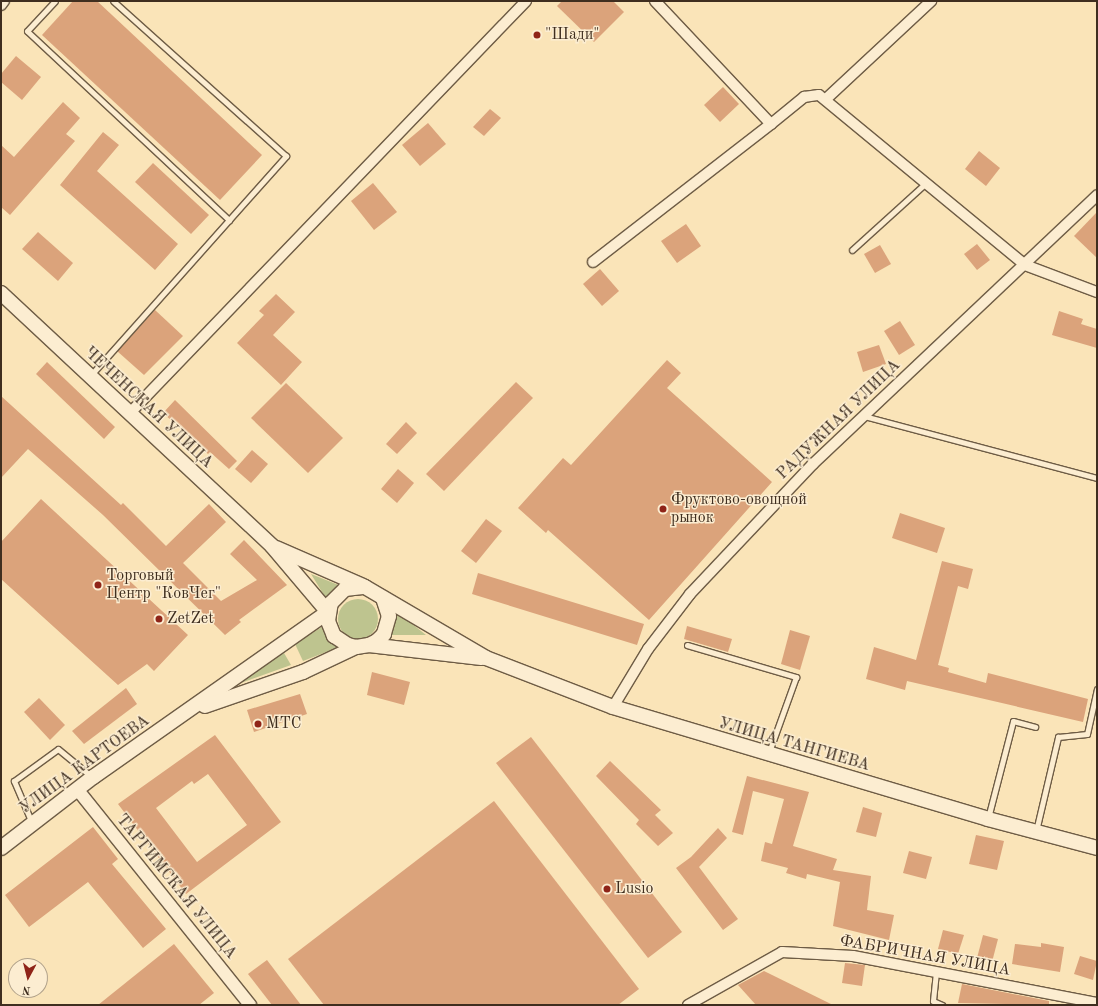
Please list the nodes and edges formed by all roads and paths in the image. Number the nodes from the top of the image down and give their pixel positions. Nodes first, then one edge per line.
1 (4, 1) edge
2 (54, 1) edge
3 (113, 1) edge
4 (526, 1) edge
5 (655, 1) edge
6 (931, 1) edge
7 (1, 5) edge
8 (826, 99) junction
9 (771, 124) junction
10 (926, 183) junction
11 (1097, 194) edge
12 (229, 220) junction
13 (852, 250) dead end
14 (593, 262) dead end
15 (1024, 265) junction
16 (1097, 292) edge
17 (1, 293) edge
18 (89, 377) junction
19 (129, 414) junction
20 (864, 416) junction
21 (1097, 478) edge
22 (272, 546) junction
23 (365, 587) junction
24 (383, 598) junction
25 (328, 612) junction
26 (687, 645) dead end
27 (362, 646) junction
28 (486, 658) junction
29 (1097, 689) edge
30 (613, 707) junction
31 (190, 712) junction
32 (1035, 727) dead end
33 (768, 755) junction
34 (93, 777) junction
35 (77, 789) junction
36 (988, 819) junction
37 (33, 824) junction
38 (1036, 832) junction
39 (1, 848) edge
40 (1097, 848) edge
41 (936, 972) junction
42 (1077, 1002) edge
43 (1097, 1003) edge
44 (250, 1005) edge
45 (688, 1005) edge
46 (942, 1005) edge

1 - 7 street
2 - 12 lane
3 - 12 lane
4 - 19 street
5 - 9 street
6 - 8 street
8 - 9 street
8 - 10 street
9 - 14 street
10 - 13 lane
10 - 15 street
11 - 15 street, РАДУЖНАЯ УЛИЦА
12 - 18 lane
15 - 16 street
15 - 20 street, РАДУЖНАЯ УЛИЦА
17 - 18 main road, ЧЕЧЕНСКАЯ УЛИЦА
18 - 19 main road, ЧЕЧЕНСКАЯ УЛИЦА
19 - 22 main road, ЧЕЧЕНСКАЯ УЛИЦА
20 - 21 lane
20 - 30 street, РАДУЖНАЯ УЛИЦА
22 - 23 main road, ЧЕЧЕНСКАЯ УЛИЦА
22 - 25 main road, ЧЕЧЕНСКАЯ УЛИЦА
23 - 24 main road
23 - 25 main road
24 - 27 main road
24 - 28 main road
25 - 27 main road
25 - 31 main road, УЛИЦА КАРТОЕВА
26 - 33 lane
27 - 28 main road
27 - 31 main road, УЛИЦА КАРТОЕВА
28 - 30 main road, УЛИЦА ТАНГИЕВА
29 - 38 lane
30 - 33 main road, УЛИЦА ТАНГИЕВА
31 - 34 main road, УЛИЦА КАРТОЕВА
32 - 36 lane
33 - 36 main road, УЛИЦА ТАНГИЕВА
34 - 35 main road, УЛИЦА КАРТОЕВА
34 - 37 lane
35 - 37 main road, УЛИЦА КАРТОЕВА
35 - 44 street, ТАРГИМСКАЯ УЛИЦА
36 - 38 main road, УЛИЦА ТАНГИЕВА
37 - 39 main road, УЛИЦА КАРТОЕВА
38 - 40 main road, УЛИЦА ТАНГИЕВА
41 - 42 street, ФАБРИЧНАЯ УЛИЦА
41 - 45 street, ФАБРИЧНАЯ УЛИЦА
41 - 46 lane
42 - 43 street, ФАБРИЧНАЯ УЛИЦА

